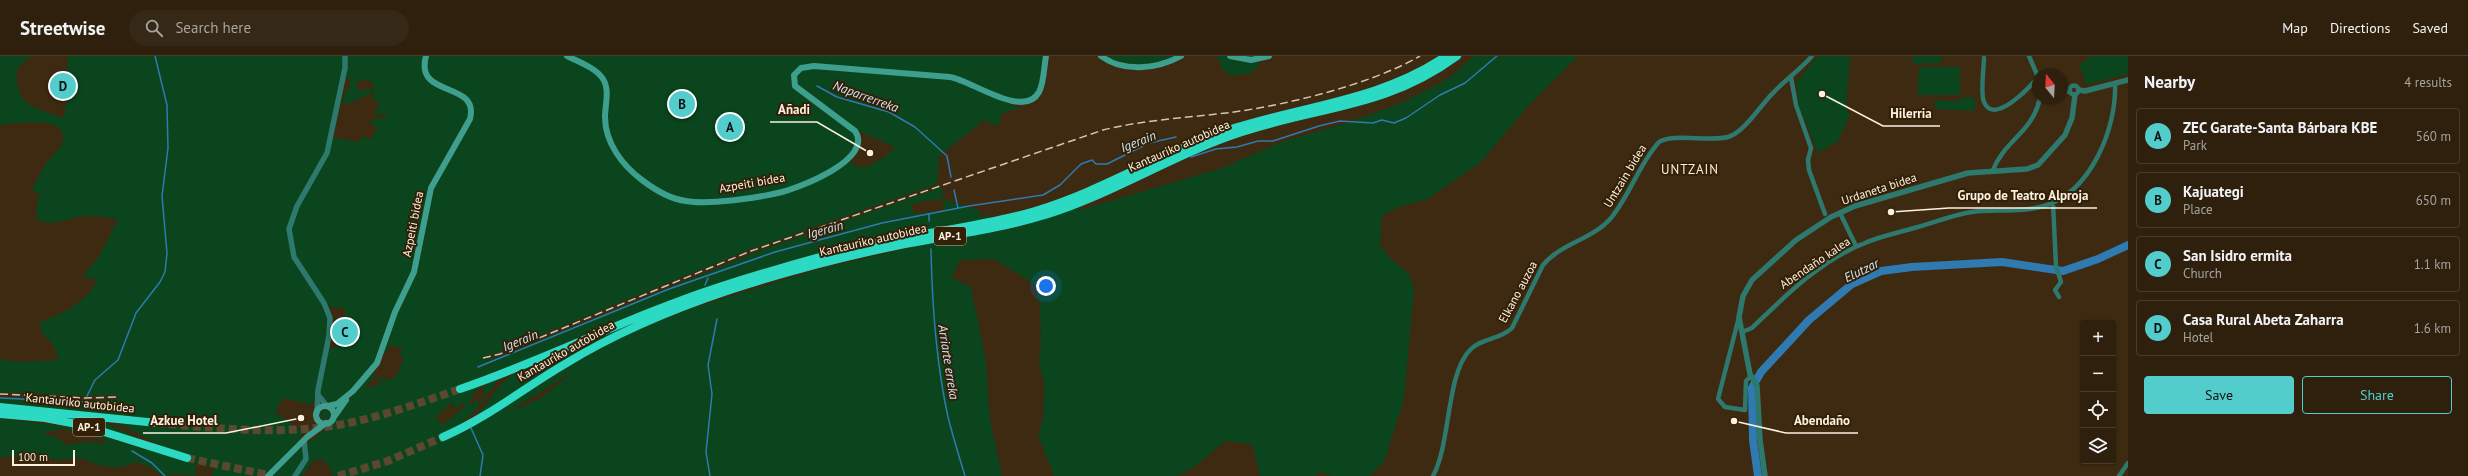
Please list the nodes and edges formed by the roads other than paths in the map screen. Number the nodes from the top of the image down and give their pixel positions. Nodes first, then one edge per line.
1 (345, 56) edge
2 (426, 56) edge
3 (567, 56) edge
4 (1046, 56) edge
5 (1101, 56) edge
6 (1181, 56) edge
7 (1230, 56) edge
8 (1269, 56) edge
9 (1446, 56) edge
10 (1457, 56) edge
11 (1812, 56) edge
12 (2029, 56) edge
13 (1984, 58) dead end
14 (2034, 68) edge
15 (1791, 78) junction
16 (2128, 80) edge
17 (2032, 83) edge
18 (2115, 83) junction
19 (2070, 91) joint
20 (2077, 92) junction
21 (2038, 104) edge
22 (1993, 170) junction
23 (2053, 203) junction
24 (1840, 213) junction
25 (1825, 214) dead end
26 (1611, 218) joint
27 (1856, 246) junction
28 (2059, 297) dead end
29 (1739, 317) junction
30 (1742, 332) junction
31 (1752, 377) junction
32 (460, 389) tunnel mouth
33 (318, 390) junction
34 (353, 391) junction
35 (327, 406) junction
36 (0, 407) edge
37 (0, 414) edge
38 (317, 414) junction
39 (333, 418) junction
40 (157, 423) tunnel mouth
41 (326, 423) junction
42 (443, 437) tunnel mouth
43 (306, 438) junction
44 (298, 446) junction
45 (187, 458) tunnel mouth
46 (306, 459) junction
47 (2128, 463) edge
48 (268, 476) edge
49 (296, 476) edge
50 (1433, 476) edge
51 (1765, 476) edge
52 (2118, 476) edge

1 - 33 street
2 - 34 main road, Azpeiti bidea
3 - 4 main road, Azpeiti bidea
5 - 6 main road
7 - 8 main road
9 - 32 highway, Kantauriko autobidea / AP-1
10 - 42 highway, Kantauriko autobidea / AP-1
11 - 15 street, Untzain bidea
12 - 14 street
13 - 17 street
15 - 25 street
15 - 26 street, Untzain bidea
16 - 18 street
18 - 20 street
18 - 23 street, Abendaño kalea
19 - 20 street
19 - 20 street
20 - 22 street, Urdaneta bidea
21 - 22 street
22 - 24 street, Urdaneta bidea
23 - 27 street, Abendaño kalea
23 - 28 street
24 - 27 street
24 - 29 street, Urdaneta bidea
26 - 50 street, Elkano auzoa
27 - 30 street, Abendaño kalea
29 - 30 street, Urdaneta bidea
29 - 31 street
30 - 31 street, Urdaneta bidea
31 - 51 street, Urdaneta bidea
33 - 35 street
33 - 38 street
34 - 35 main road, Azpeiti bidea
34 - 39 main road, Azpeiti bidea
35 - 38 main road
35 - 39 main road
36 - 40 highway, Kantauriko autobidea / AP-1
37 - 45 highway, Kantauriko autobidea / AP-1
38 - 41 main road
38 - 43 main road
39 - 41 main road
41 - 43 main road
43 - 44 main road
43 - 46 street
44 - 46 street
44 - 48 main road
46 - 49 street
47 - 52 street

